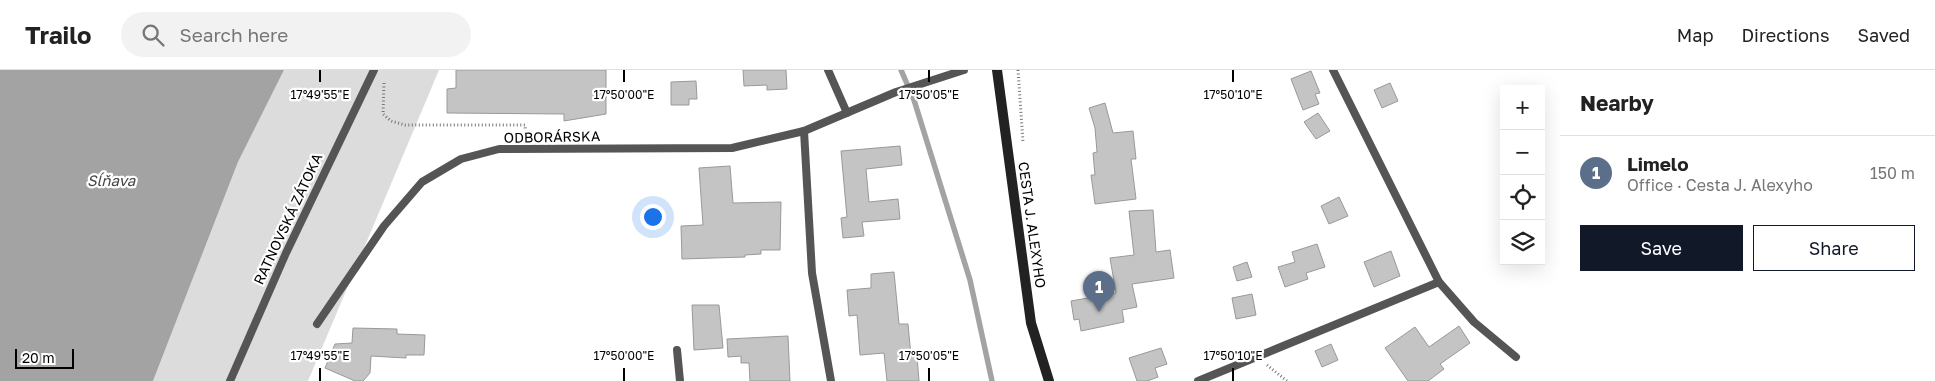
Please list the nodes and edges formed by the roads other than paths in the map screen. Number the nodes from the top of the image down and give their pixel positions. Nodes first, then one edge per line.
1 (374, 70) edge
2 (828, 70) edge
3 (964, 70) edge
4 (997, 70) edge
5 (1333, 70) edge
6 (847, 113) junction
7 (804, 131) junction
8 (1439, 282) junction
9 (317, 324) dead end
10 (677, 350) dead end
11 (1516, 357) dead end
12 (230, 381) edge
13 (680, 381) edge
14 (831, 381) edge
15 (1049, 381) edge
16 (1198, 381) edge

1 - 12 lane, RATNOVSKÁ ZÁTOKA
2 - 6 lane
3 - 6 lane, ODBORÁRSKA
4 - 15 main road, CESTA J. ALEXYHO
5 - 8 lane
6 - 7 lane, ODBORÁRSKA
7 - 9 lane, ODBORÁRSKA
7 - 14 lane
8 - 11 lane
8 - 16 lane
10 - 13 lane

